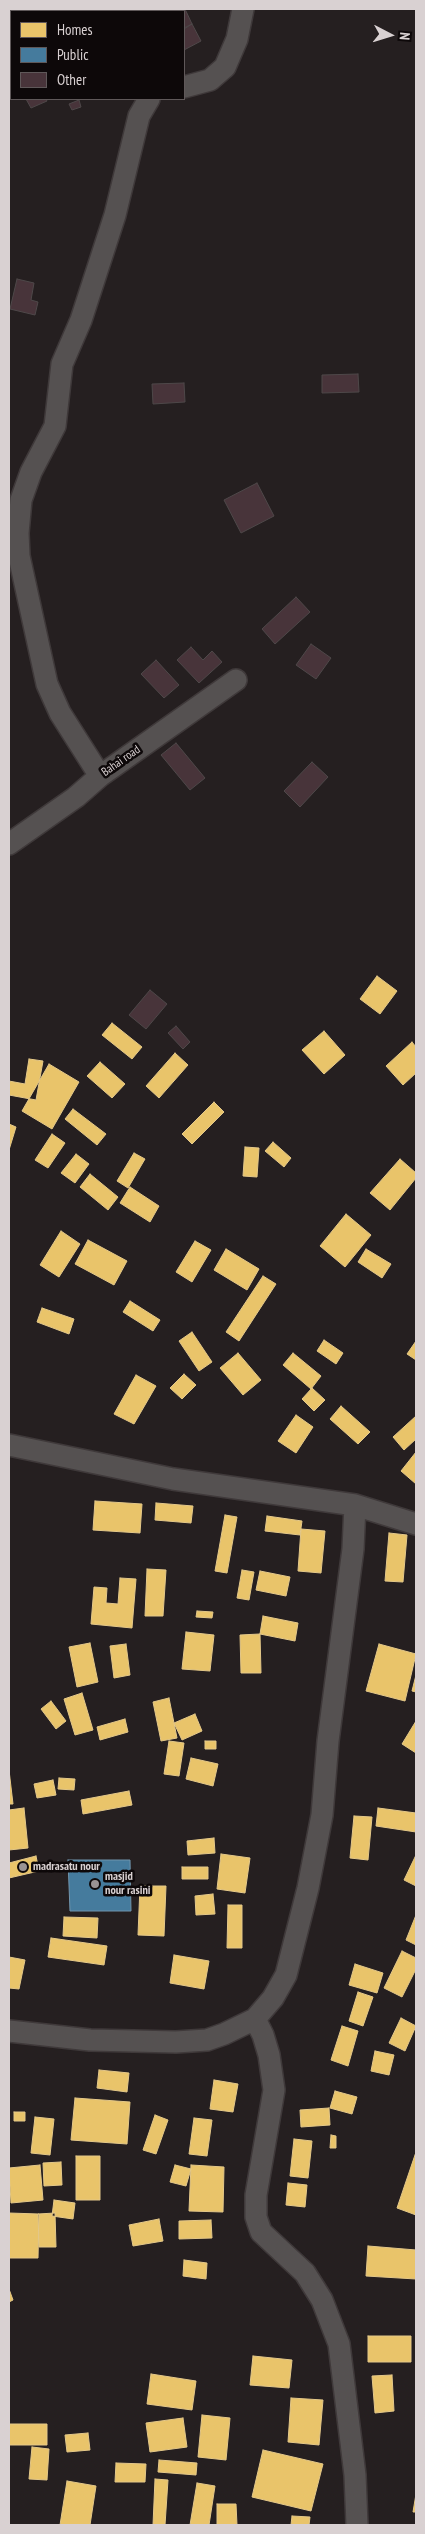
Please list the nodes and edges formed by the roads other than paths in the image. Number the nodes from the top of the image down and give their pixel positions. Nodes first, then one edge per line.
1 (243, 9) edge
2 (185, 87) edge
3 (149, 100) edge
4 (236, 680) dead end
5 (100, 776) junction
6 (9, 844) edge
7 (9, 1446) edge
8 (354, 1505) junction
9 (416, 1524) edge
10 (255, 2019) junction
11 (9, 2031) edge
12 (357, 2525) edge

1 - 2 street
3 - 5 street
4 - 5 street, Bahai road
5 - 6 street, Bahai road
7 - 8 street
8 - 9 street
8 - 10 street
10 - 11 street
10 - 12 street

